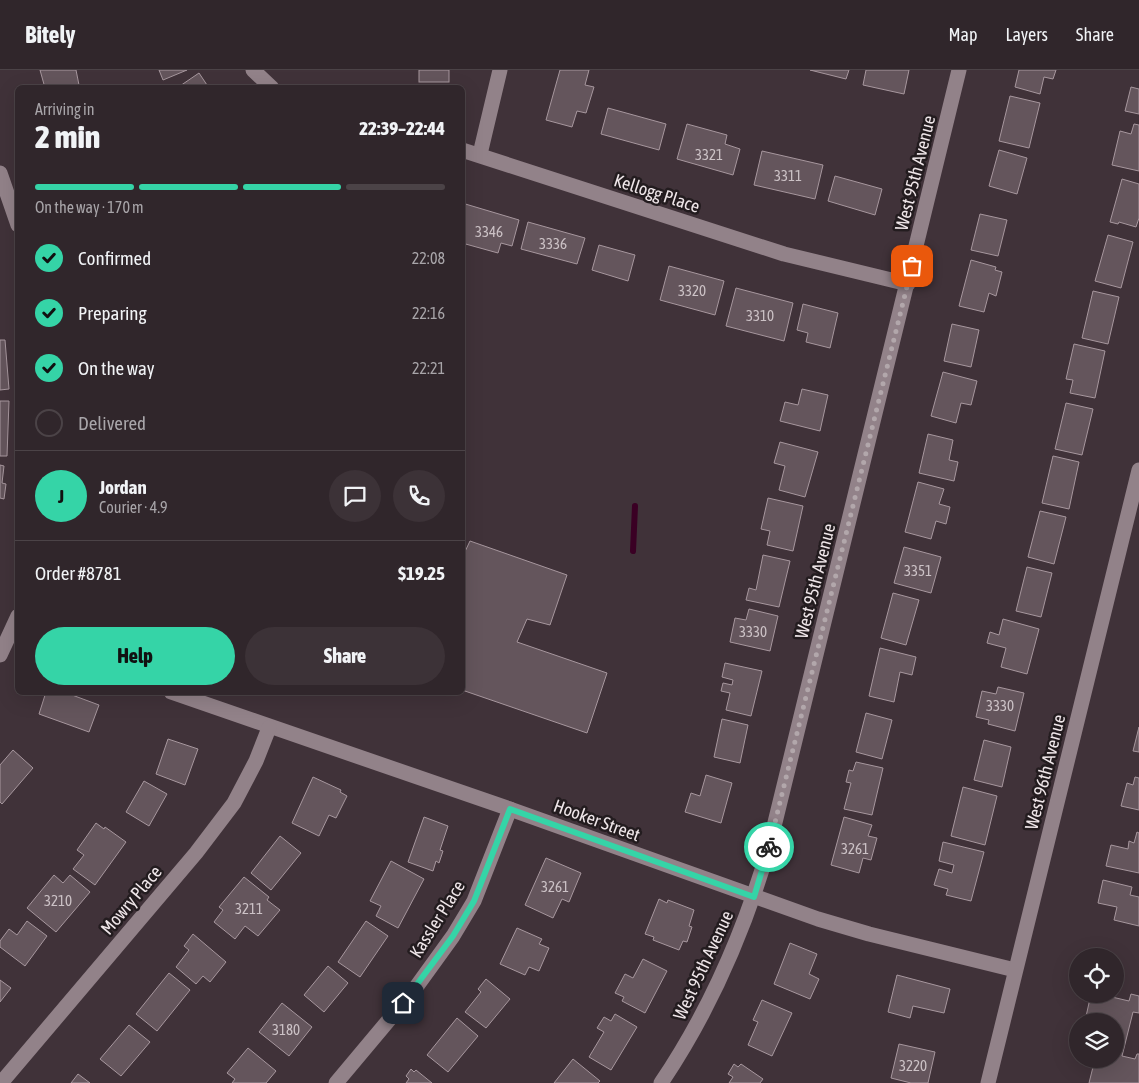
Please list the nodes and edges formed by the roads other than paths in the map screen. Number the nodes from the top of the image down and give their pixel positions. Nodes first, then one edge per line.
1 (254, 70) edge
2 (500, 70) edge
3 (960, 70) edge
4 (269, 85) edge
5 (465, 151) edge
6 (480, 154) junction
7 (0, 173) edge
8 (15, 216) edge
9 (908, 284) junction
10 (1139, 470) edge
11 (15, 622) edge
12 (9, 635) edge
13 (0, 654) edge
14 (179, 695) edge
15 (269, 728) junction
16 (510, 809) junction
17 (754, 897) junction
18 (1015, 970) junction
19 (1, 1083) edge
20 (336, 1083) edge
21 (661, 1083) edge
22 (988, 1083) edge

1 - 4 street
2 - 6 street
3 - 9 street, West 95th Avenue
5 - 6 street
6 - 9 street, Kellogg Place
7 - 8 street
9 - 17 street, West 95th Avenue
10 - 18 street, West 96th Avenue
11 - 12 street
12 - 13 street
14 - 15 street, Hooker Street
15 - 16 street, Hooker Street
15 - 19 street, Mowry Place
16 - 17 street, Hooker Street
16 - 20 street, Kassler Place
17 - 18 street, Hooker Street
17 - 21 street, West 95th Avenue
18 - 22 street, West 96th Avenue

